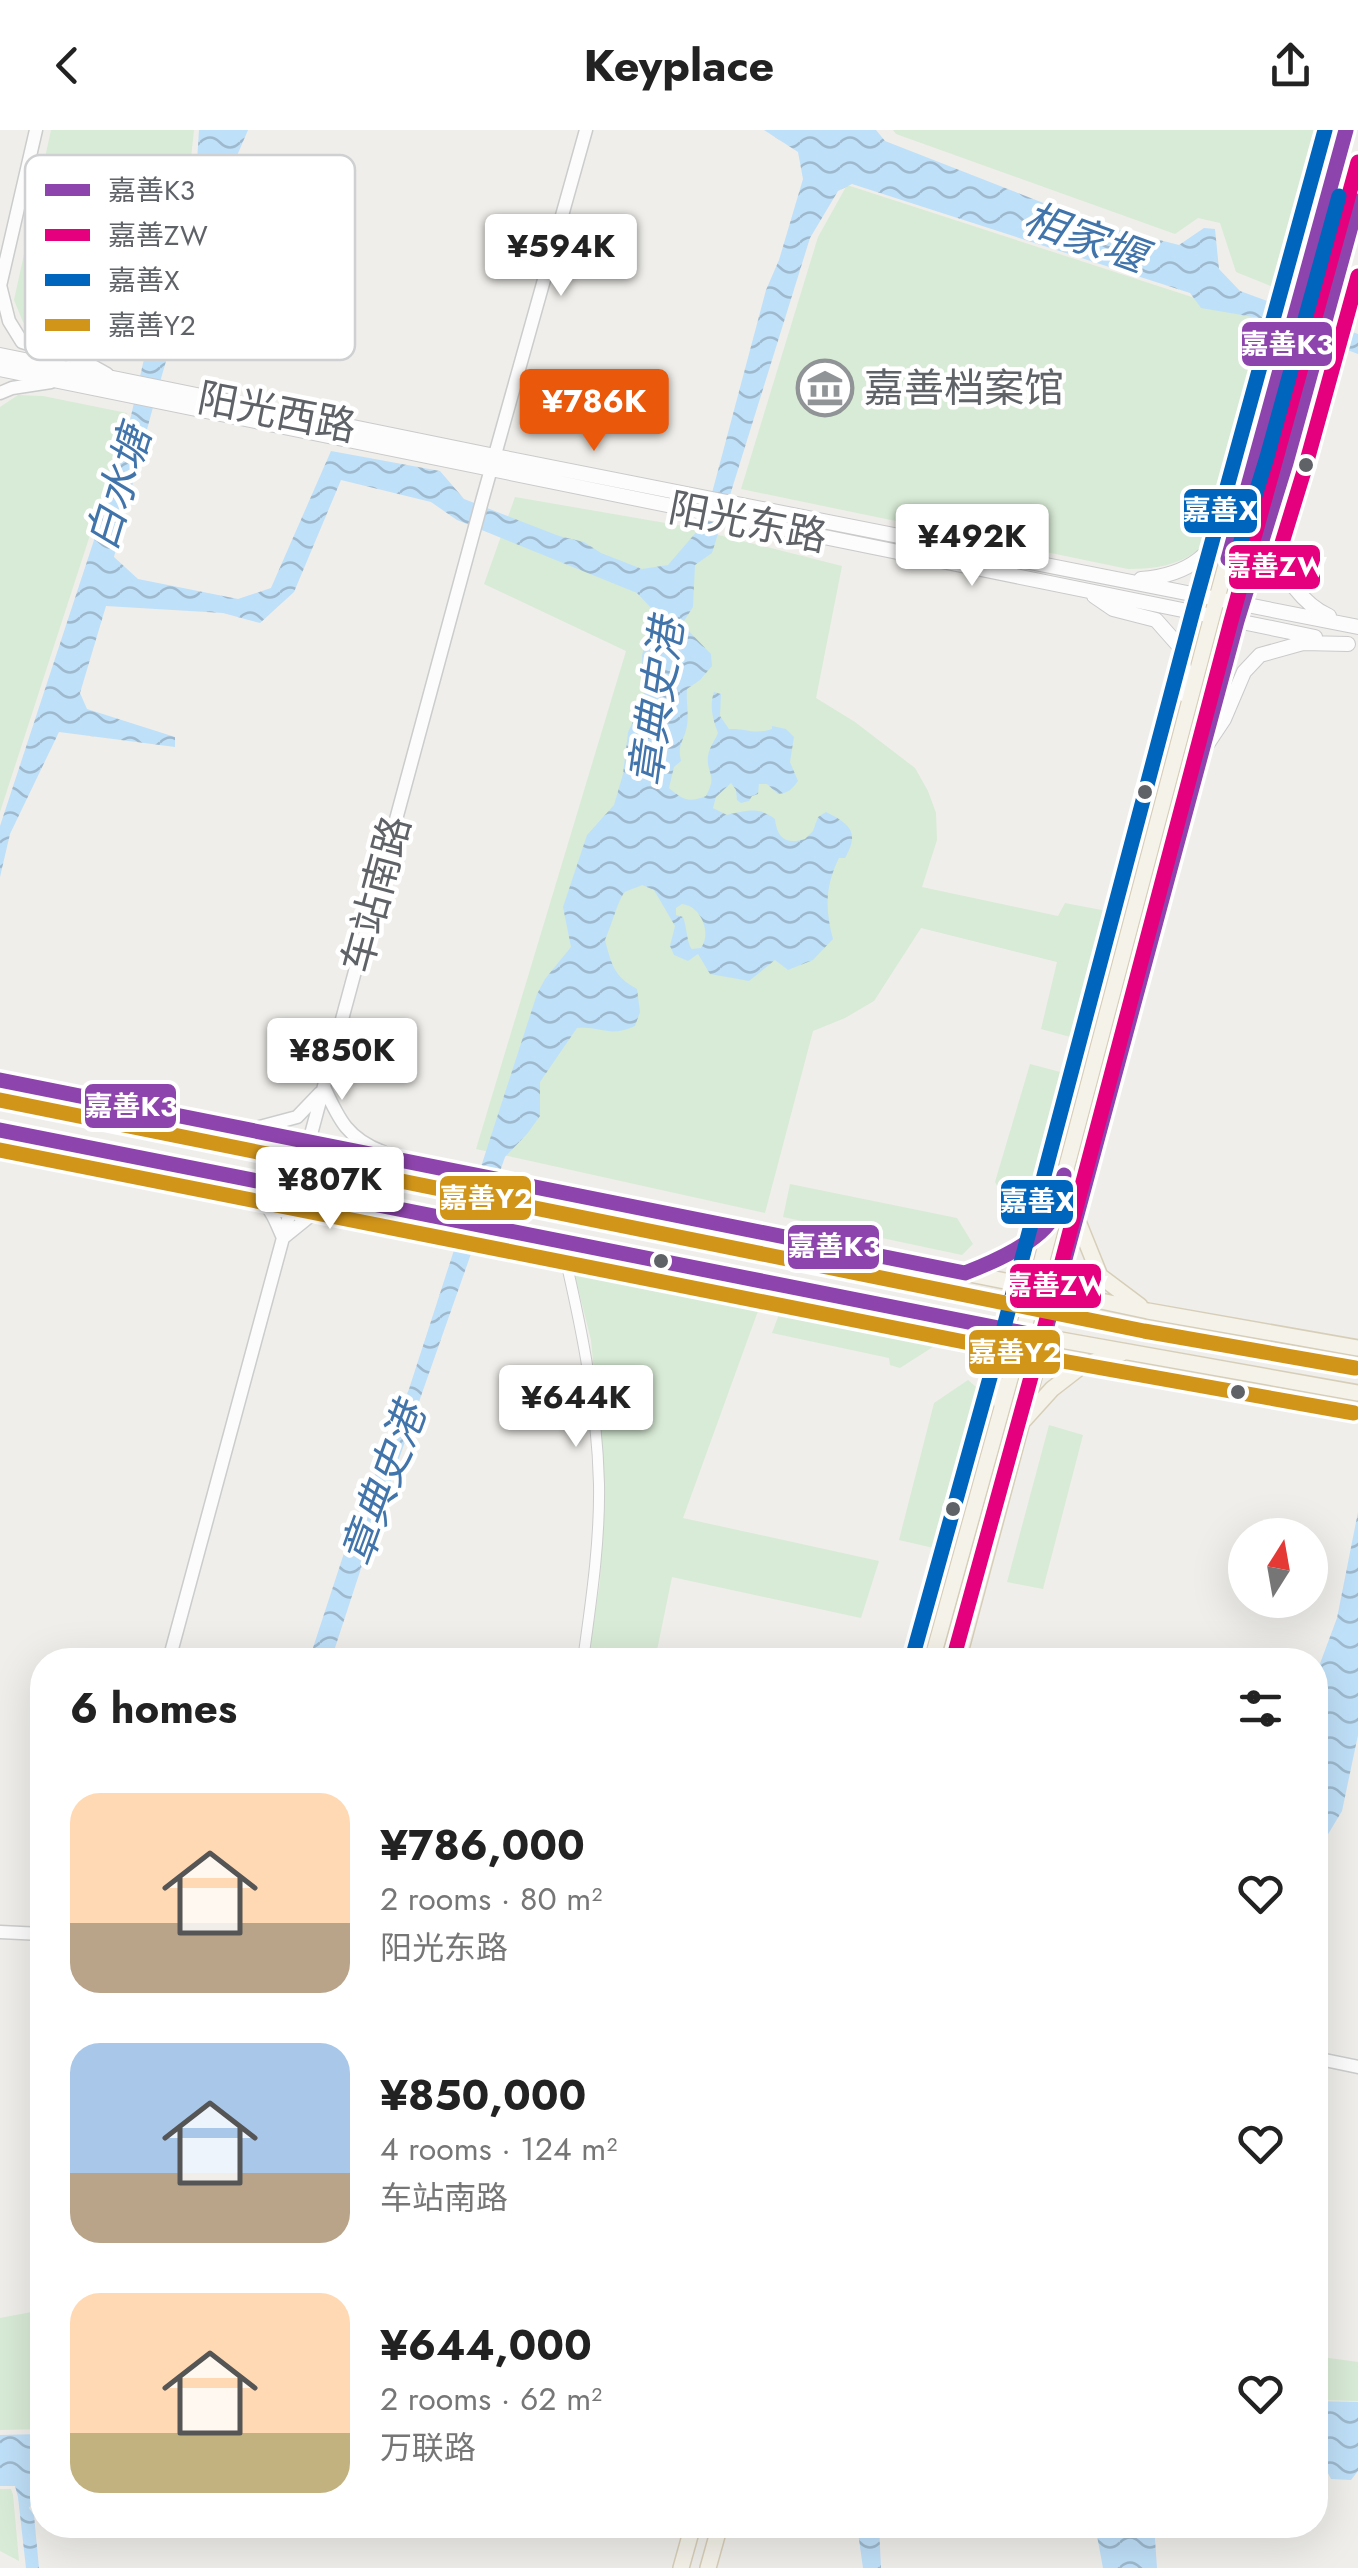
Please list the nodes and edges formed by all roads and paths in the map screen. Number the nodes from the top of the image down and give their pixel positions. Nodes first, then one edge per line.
1 (36, 130) edge
2 (586, 130) edge
3 (1346, 130) edge
4 (30, 155) edge
5 (25, 175) edge
6 (1358, 201) edge
7 (4, 261) edge
8 (0, 285) edge
9 (25, 343) edge
10 (0, 356) edge
11 (82, 360) edge
12 (0, 369) edge
13 (54, 381) junction
14 (117, 385) junction
15 (0, 393) edge
16 (493, 463) junction
17 (1242, 508) junction
18 (1271, 512) junction
19 (742, 513) junction
20 (1123, 580) junction
21 (1084, 590) junction
22 (1217, 598) junction
23 (1242, 604) junction
24 (1212, 616) junction
25 (1237, 621) junction
26 (1356, 627) edge
27 (1353, 645) edge
28 (1184, 720) junction
29 (1202, 751) junction
30 (0, 1080) edge
31 (324, 1086) junction
32 (0, 1130) edge
33 (250, 1130) junction
34 (309, 1142) junction
35 (412, 1162) junction
36 (196, 1168) junction
37 (297, 1188) junction
38 (365, 1201) junction
39 (1053, 1218) junction
40 (1077, 1218) junction
41 (283, 1238) junction
42 (561, 1240) junction
43 (965, 1273) junction
44 (1035, 1286) junction
45 (1057, 1293) junction
46 (1148, 1311) junction
47 (936, 1315) junction
48 (1023, 1332) junction
49 (1044, 1337) junction
50 (1358, 1348) edge
51 (1127, 1352) junction
52 (1358, 1393) edge
53 (1003, 1406) junction
54 (1021, 1423) junction
55 (172, 1648) edge
56 (584, 1648) edge
57 (935, 1648) edge
58 (961, 1648) edge
59 (0, 1932) edge
60 (30, 1933) edge
61 (1328, 2061) edge
62 (1358, 2067) edge
63 (689, 2538) edge
64 (716, 2538) edge
65 (681, 2568) edge
66 (708, 2568) edge

1 - 4 street
2 - 16 street, 车站南路
3 - 17 main road
5 - 7 street
6 - 18 main road
7 - 8 street
8 - 9 street
10 - 14 main road, 阳光西路
11 - 14 street
12 - 13 main road, 阳光西路
13 - 14 main road, 阳光西路
13 - 15 street
14 - 16 main road, 阳光西路
16 - 19 main road, 阳光东路
16 - 31 street, 车站南路
17 - 20 main road
17 - 22 main road
18 - 23 main road
18 - 26 main road
19 - 20 main road, 阳光东路
19 - 21 main road, 阳光东路
20 - 22 main road, 阳光东路
21 - 24 main road, 阳光东路
21 - 28 main road
22 - 23 main road, 阳光东路
22 - 24 main road
23 - 25 main road
23 - 26 main road, 阳光东路
24 - 25 street, 阳光东路
24 - 28 main road
25 - 27 main road, 阳光东路
25 - 29 main road
27 - 29 main road
28 - 39 main road
29 - 40 main road
30 - 33 main road
31 - 33 street
31 - 34 street, 车站南路
31 - 35 street
32 - 36 main road
33 - 34 main road
34 - 35 main road
34 - 37 street, 车站南路
35 - 43 main road
36 - 37 main road
36 - 41 street
37 - 38 main road
37 - 41 street, 车站南路
38 - 41 street
38 - 42 main road
39 - 43 main road
39 - 44 main road
40 - 45 main road
40 - 46 main road
41 - 55 street, 车站南路
42 - 47 main road
42 - 56 street
43 - 44 main road
44 - 45 main road
44 - 48 main road
45 - 46 main road
45 - 49 main road
46 - 50 main road
47 - 48 main road
47 - 53 main road
48 - 49 main road
48 - 53 main road
49 - 51 main road
49 - 54 main road
51 - 52 main road
51 - 54 main road
53 - 57 main road
54 - 58 main road
59 - 60 street
61 - 62 street
63 - 65 main road
64 - 66 main road

